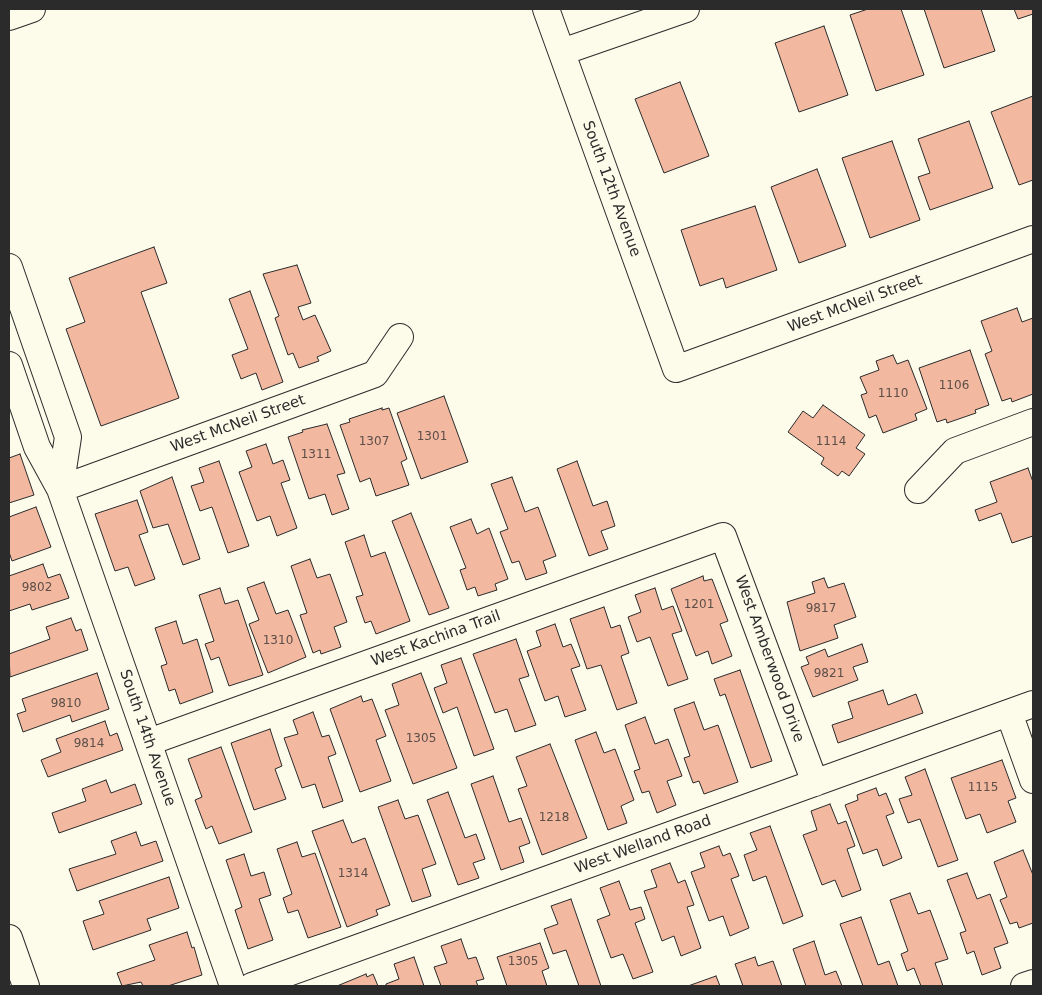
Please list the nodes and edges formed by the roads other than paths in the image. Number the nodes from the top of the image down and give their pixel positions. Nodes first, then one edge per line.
1 (32, 9) edge
2 (546, 9) edge
3 (686, 9) edge
4 (9, 17) edge
5 (562, 52) junction
6 (1033, 239) edge
7 (9, 267) edge
8 (400, 337) dead end
9 (9, 365) edge
10 (676, 369) joint
11 (1033, 422) edge
12 (60, 490) junction
13 (918, 490) dead end
14 (723, 536) joint
15 (1033, 704) edge
16 (1008, 713) junction
17 (149, 742) junction
18 (1033, 780) edge
19 (815, 782) junction
20 (9, 938) edge
21 (1033, 983) edge
22 (26, 986) edge
23 (233, 986) edge
24 (252, 986) edge
25 (1024, 986) edge

1 - 4 street
2 - 5 street, South 12th Avenue
3 - 5 street
5 - 10 street, South 12th Avenue
6 - 10 street, West McNeil Street
7 - 12 street, South 14th Avenue
8 - 12 street, West McNeil Street
9 - 12 street, South 14th Avenue
11 - 13 street
12 - 17 street, South 14th Avenue
14 - 17 street, West Kachina Trail
14 - 19 street, West Amberwood Drive
15 - 16 street, West Welland Road
16 - 18 street
16 - 19 street, West Welland Road
17 - 23 street, South 14th Avenue
19 - 24 street, West Welland Road
20 - 22 street
21 - 25 street

